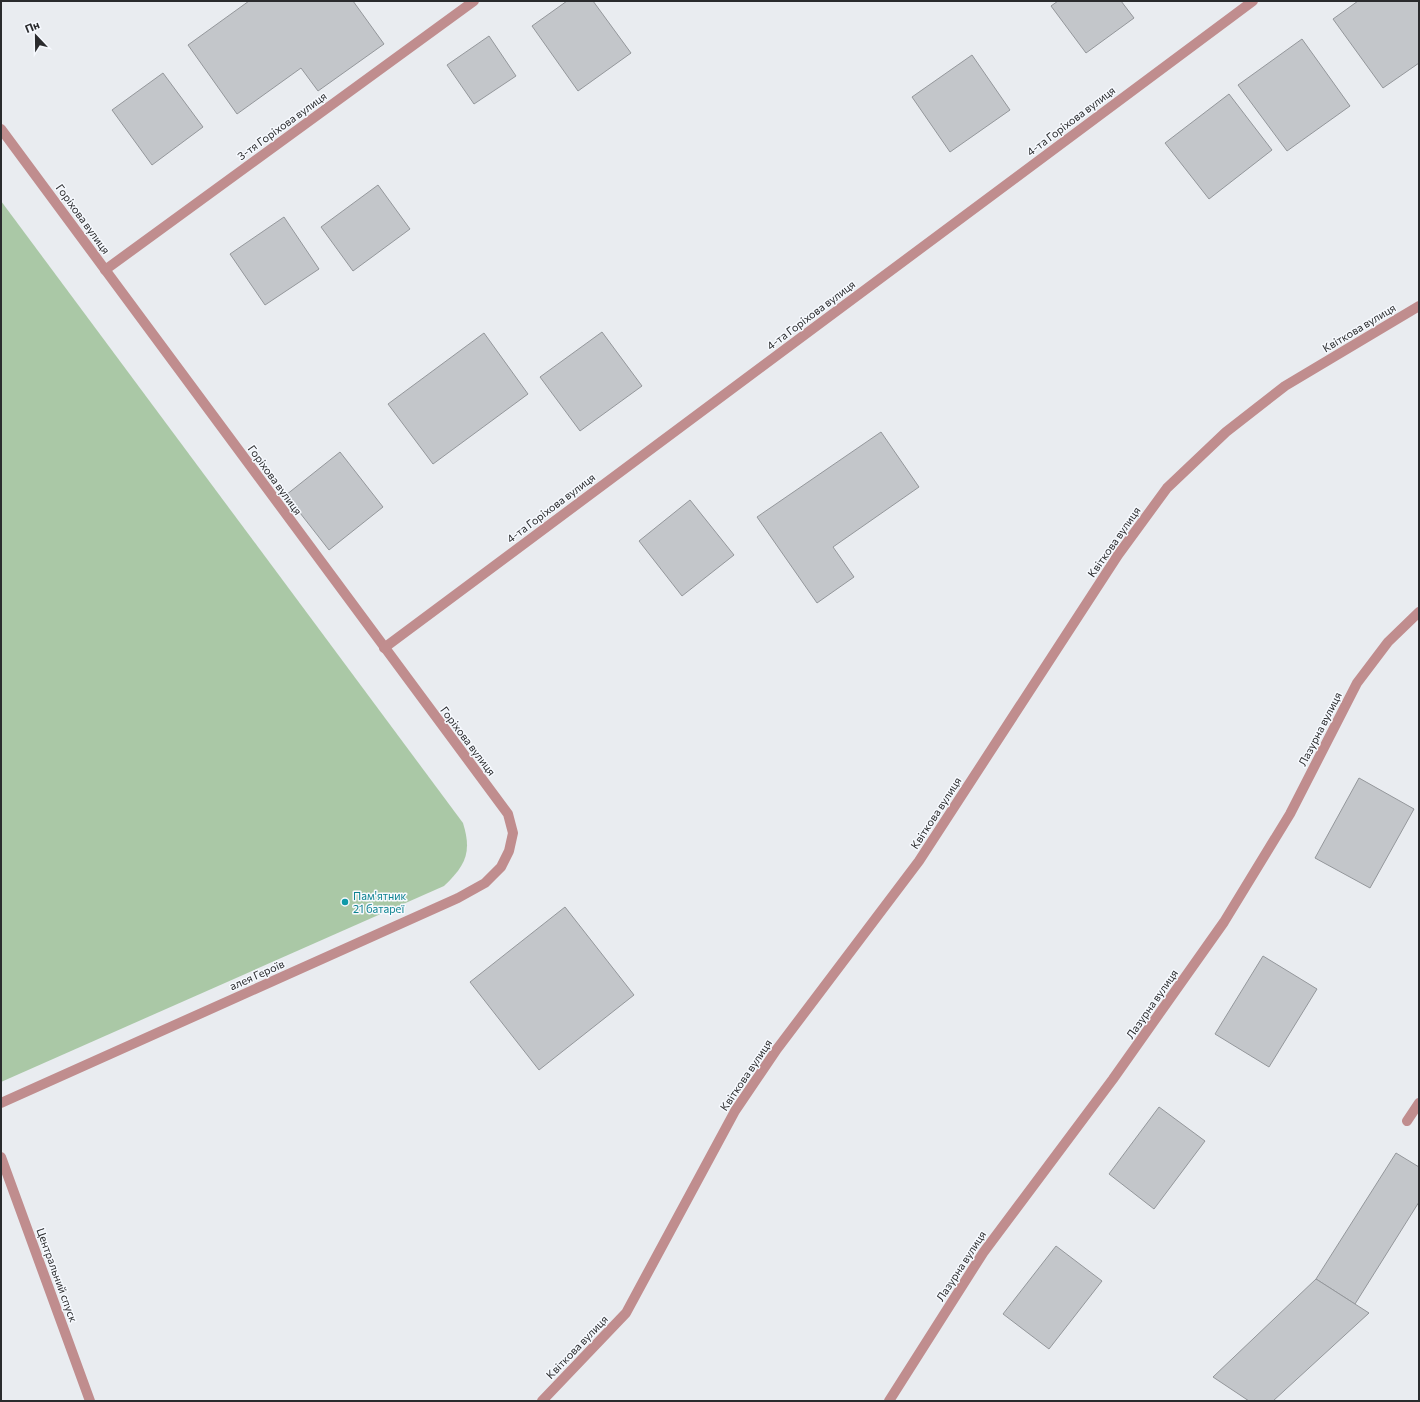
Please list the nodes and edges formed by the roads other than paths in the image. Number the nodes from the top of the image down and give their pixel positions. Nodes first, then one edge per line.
1 (474, 1) edge
2 (1253, 1) edge
3 (1, 129) edge
4 (105, 270) junction
5 (1419, 306) edge
6 (1419, 612) edge
7 (384, 648) junction
8 (509, 851) joint
9 (1, 1103) edge
10 (1419, 1103) edge
11 (1407, 1121) dead end
12 (1, 1157) edge
13 (90, 1401) edge
14 (542, 1401) edge
15 (889, 1401) edge

1 - 4 street, 3-тя Горіхова вулиця
2 - 7 street, 4-та Горіхова вулиця
3 - 4 street, Горіхова вулиця
4 - 7 street, Горіхова вулиця
5 - 14 street, Квіткова вулиця
6 - 15 street, Лазурна вулиця
7 - 8 street, Горіхова вулиця
8 - 9 street, алея Героїв
10 - 11 street
12 - 13 street, Центральний спуск

